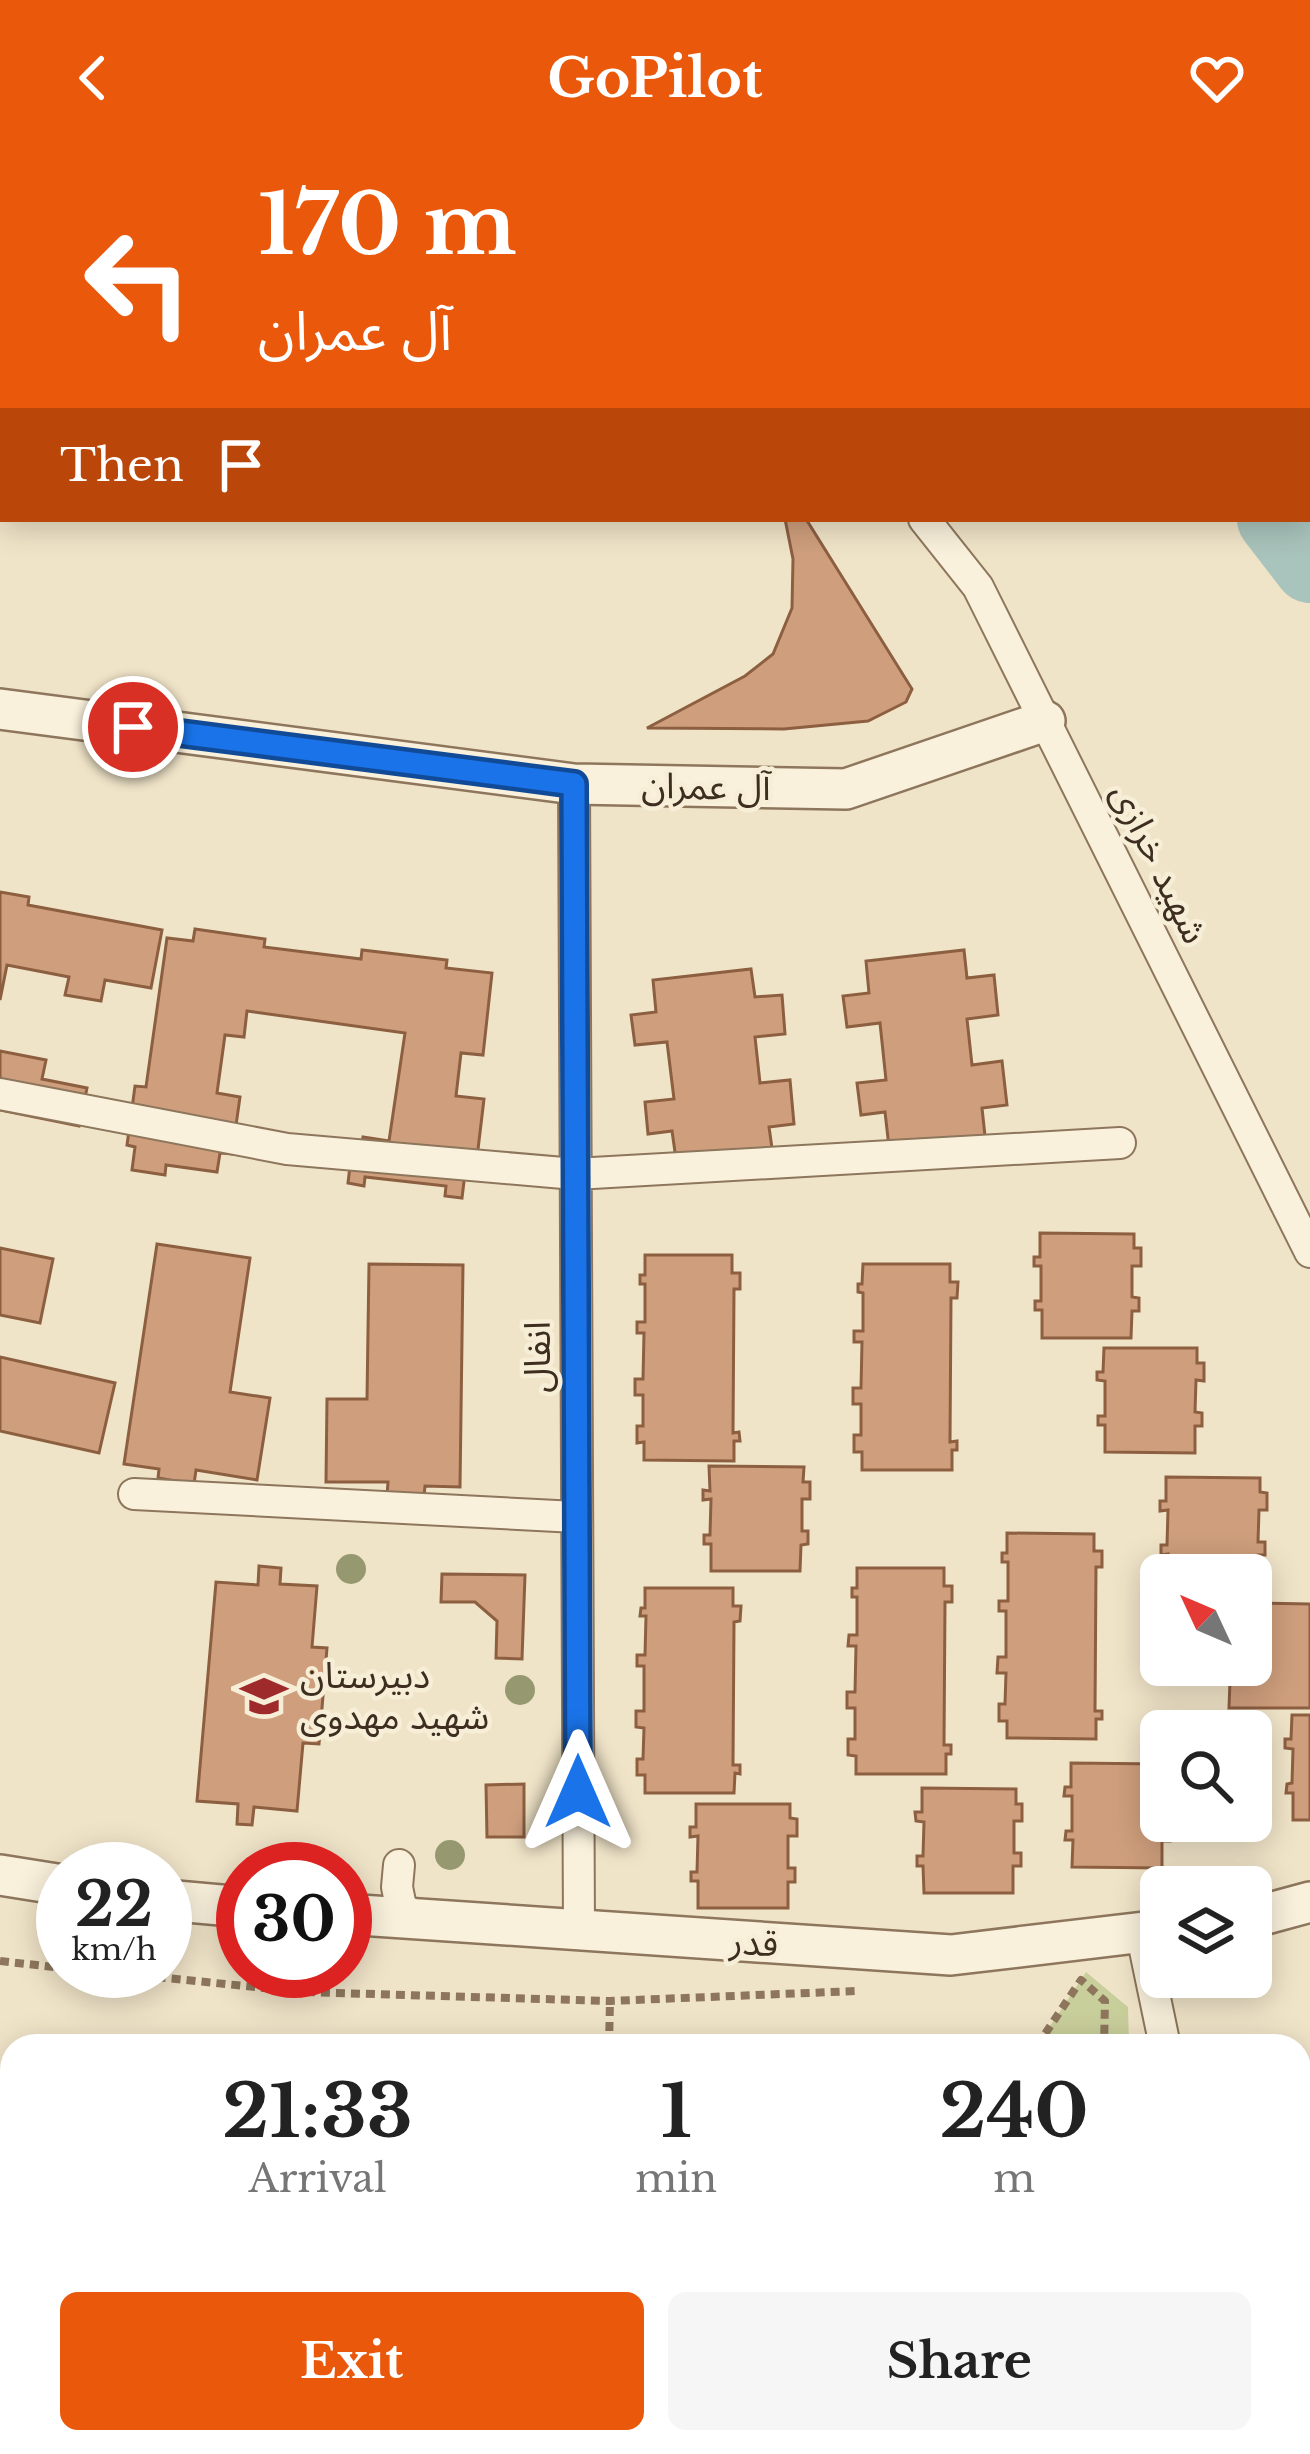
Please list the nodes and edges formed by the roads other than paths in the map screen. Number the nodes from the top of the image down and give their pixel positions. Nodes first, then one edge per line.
1 (927, 522) edge
2 (0, 710) edge
3 (1045, 721) junction
4 (574, 784) junction
5 (0, 1094) edge
6 (1120, 1143) dead end
7 (575, 1174) junction
8 (1310, 1252) edge
9 (134, 1494) dead end
10 (576, 1517) junction
11 (399, 1864) dead end
12 (0, 1875) edge
13 (36, 1881) edge
14 (1310, 1902) edge
15 (1272, 1912) edge
16 (372, 1916) edge
17 (418, 1919) junction
18 (579, 1930) junction
19 (1140, 1931) edge
20 (1159, 1998) edge
21 (1164, 2034) edge

1 - 3 street, شهید خرازی
2 - 4 street, آل عمران
3 - 4 street, آل عمران
3 - 8 street, شهید خرازی
4 - 7 street, انفال
5 - 7 street
6 - 7 street
7 - 10 street, انفال
9 - 10 street
10 - 18 street, انفال
11 - 17 street
12 - 13 street
14 - 15 street
16 - 17 street, قدر
17 - 18 street, قدر
18 - 19 street, قدر
20 - 21 street

